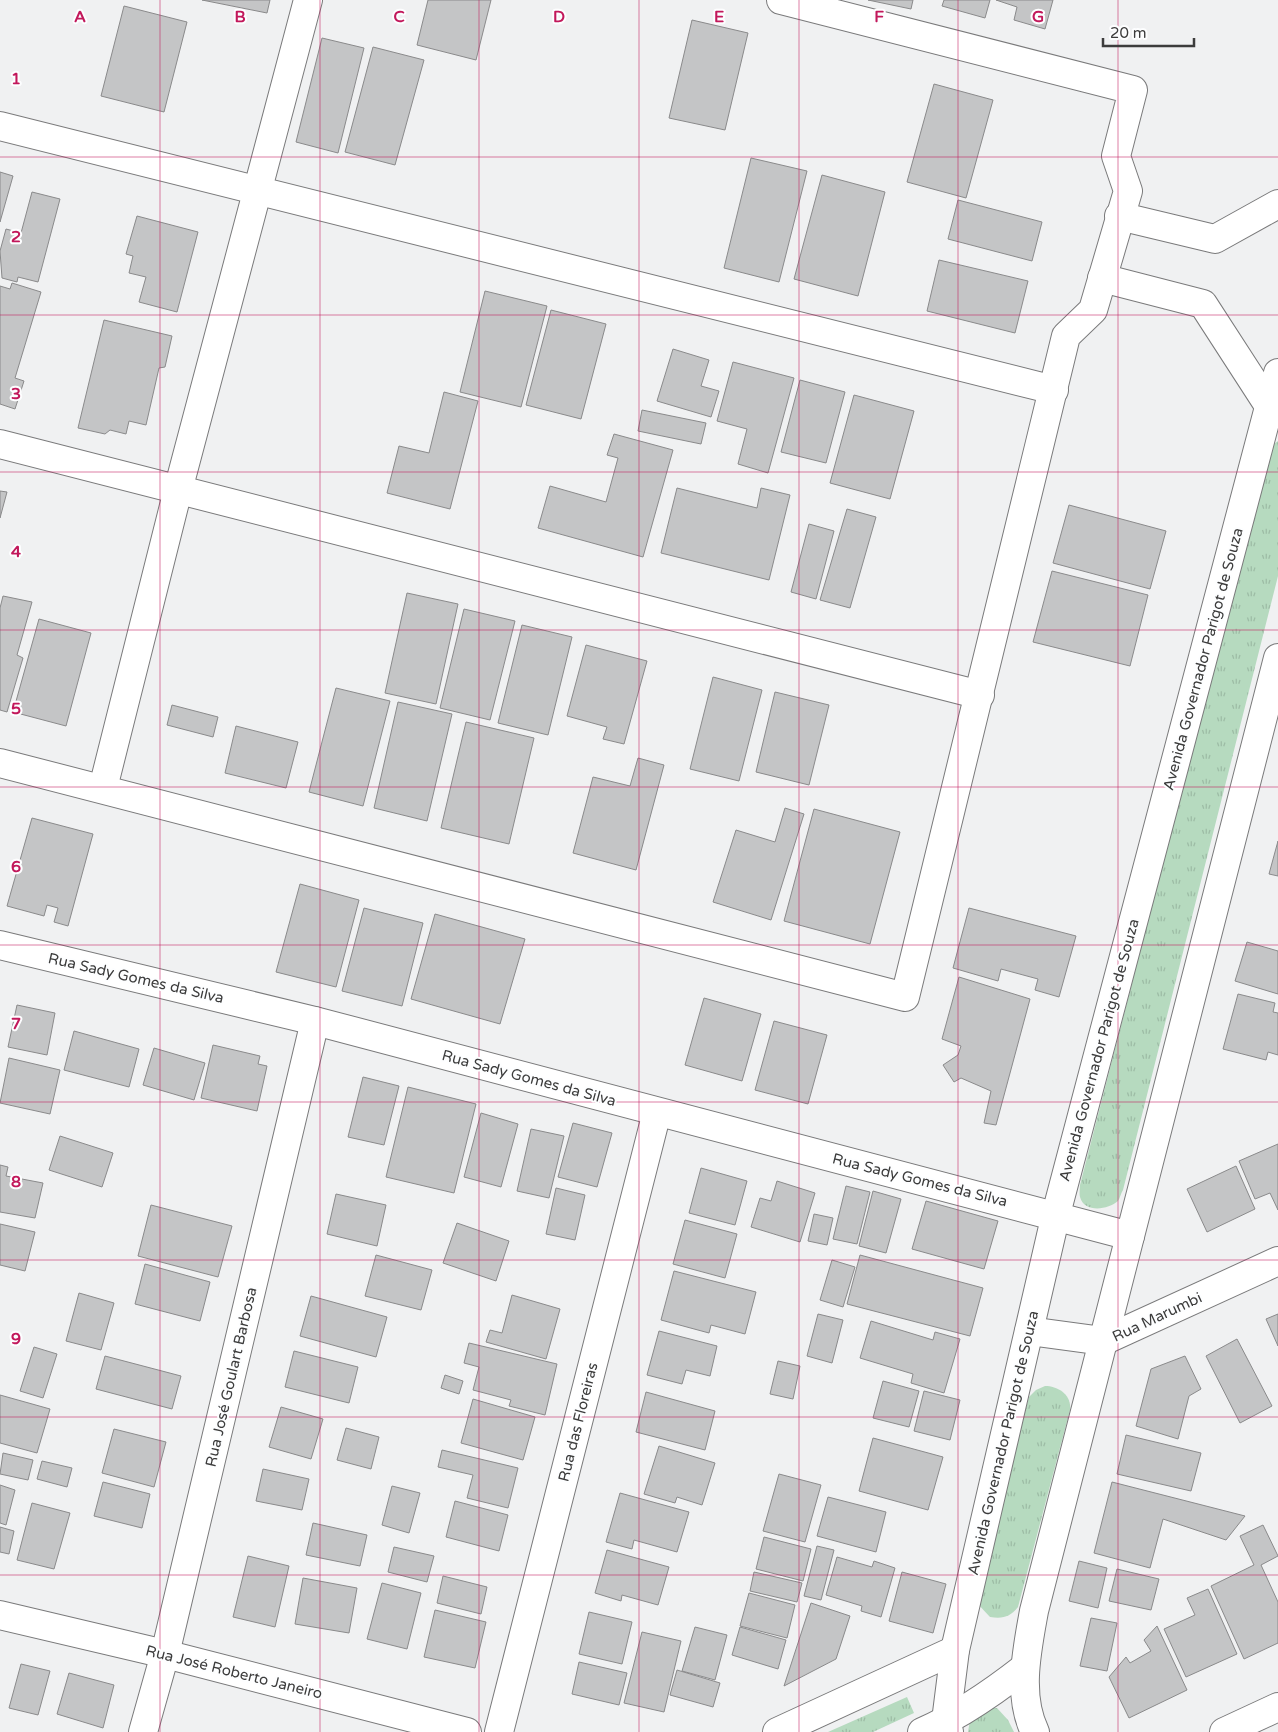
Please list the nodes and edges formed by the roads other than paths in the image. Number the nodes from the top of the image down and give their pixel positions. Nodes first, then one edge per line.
1 (308, 0) edge
2 (781, 0) edge
3 (0, 126) edge
4 (258, 189) junction
5 (1278, 204) edge
6 (1119, 216) junction
7 (1102, 278) junction
8 (1278, 373) edge
9 (1054, 390) junction
10 (1274, 409) edge
11 (0, 444) edge
12 (178, 490) junction
13 (1278, 658) edge
14 (980, 695) junction
15 (0, 763) edge
16 (103, 788) junction
17 (0, 946) edge
18 (315, 1021) junction
19 (657, 1112) junction
20 (1056, 1214) junction
21 (1130, 1236) junction
22 (1278, 1261) edge
23 (1029, 1331) junction
24 (1103, 1341) junction
25 (0, 1615) edge
26 (955, 1650) junction
27 (165, 1654) junction
28 (1024, 1668) junction
29 (1278, 1707) edge
30 (939, 1728) edge
31 (143, 1732) edge
32 (467, 1732) edge
33 (499, 1732) edge
34 (777, 1732) edge
35 (1034, 1732) edge
36 (1224, 1732) edge

1 - 4 street
2 - 6 street
3 - 4 street
4 - 9 street
4 - 12 street
5 - 6 street
6 - 7 street
7 - 9 street
7 - 10 street
8 - 10 street, Avenida Governador Parigot de Souza
9 - 14 street
10 - 20 street, Avenida Governador Parigot de Souza
11 - 12 street
12 - 14 street
12 - 16 street
13 - 21 street
14 - 16 street
15 - 16 street
17 - 18 street, Rua Sady Gomes da Silva
18 - 19 street, Rua Sady Gomes da Silva
18 - 27 street, Rua José Goulart Barbosa
19 - 20 street, Rua Sady Gomes da Silva
19 - 33 street, Rua das Floreiras
20 - 21 street, Rua Sady Gomes da Silva
20 - 23 street, Avenida Governador Parigot de Souza
21 - 24 street
22 - 24 street, Rua Marumbi
23 - 24 street, Rua Marumbi
23 - 26 street, Avenida Governador Parigot de Souza
24 - 28 street
25 - 27 street, Rua José Roberto Janeiro
26 - 30 street, Avenida Governador Parigot de Souza
26 - 34 street
27 - 31 street, Rua José Goulart Barbosa
27 - 32 street, Rua José Roberto Janeiro
28 - 30 street
28 - 35 street
29 - 36 street

